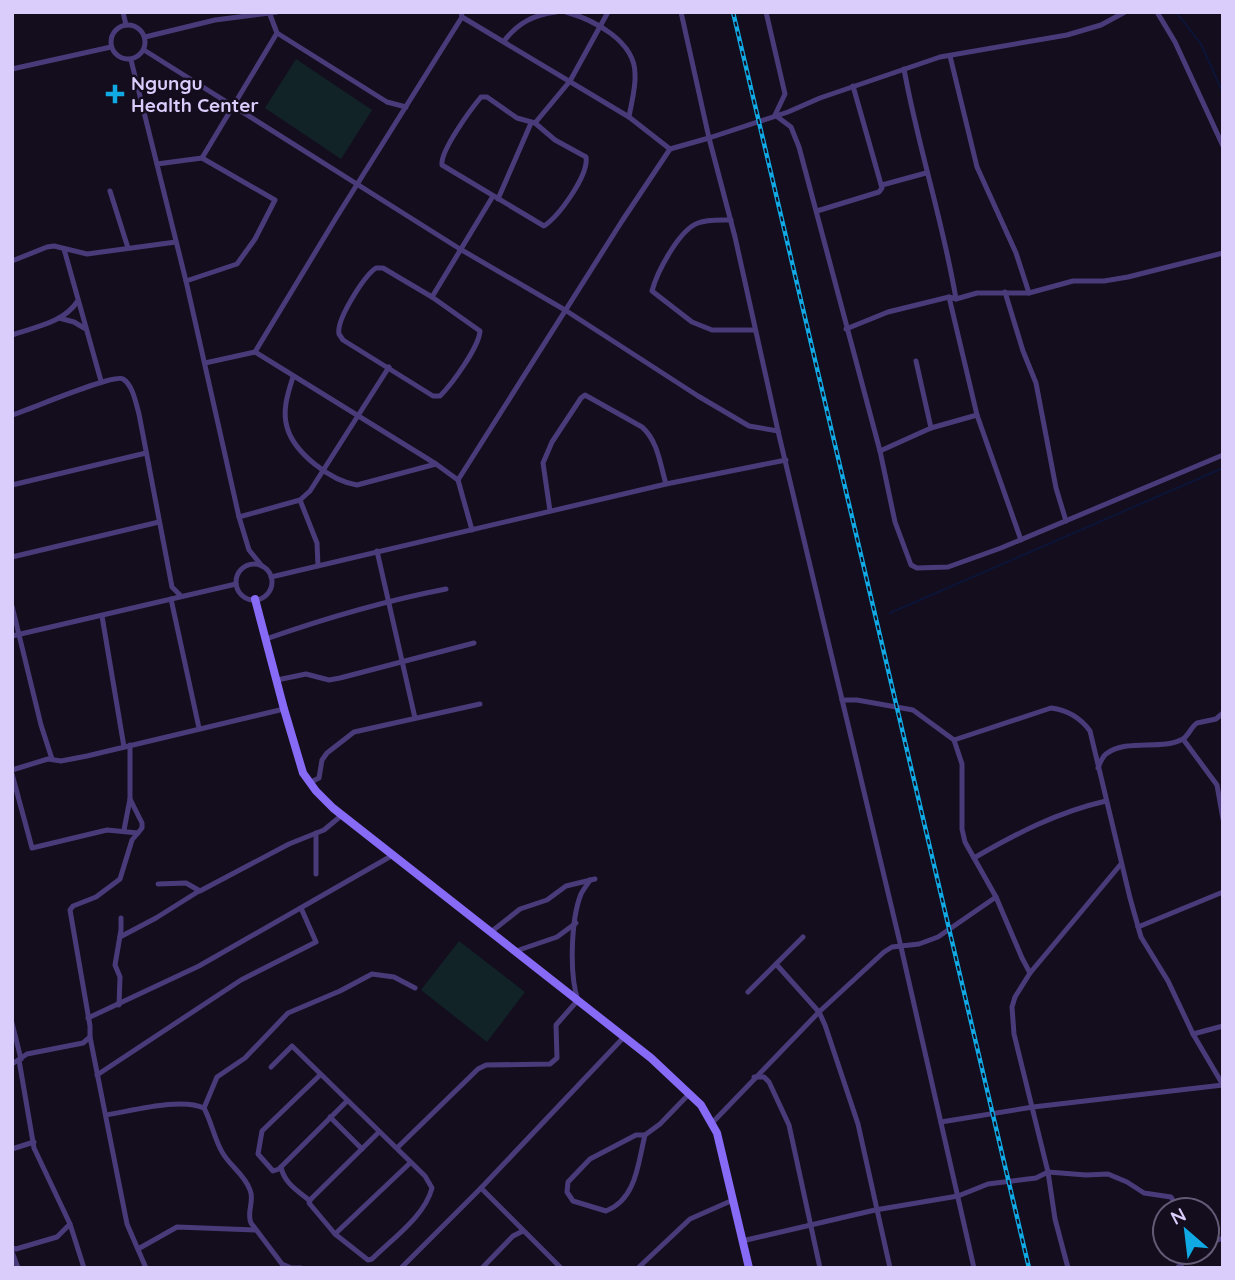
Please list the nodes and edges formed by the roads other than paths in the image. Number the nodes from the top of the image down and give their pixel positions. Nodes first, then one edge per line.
1 (123, 12) edge
2 (277, 12) edge
3 (556, 12) edge
4 (566, 12) edge
5 (608, 12) edge
6 (681, 12) edge
7 (766, 12) edge
8 (1125, 12) edge
9 (1157, 12) edge
10 (269, 13) edge
11 (462, 15) edge
12 (126, 25) junction
13 (599, 26) junction
14 (277, 33) junction
15 (145, 37) junction
16 (504, 41) junction
17 (111, 47) junction
18 (144, 50) junction
19 (950, 56) junction
20 (131, 60) junction
21 (12, 69) edge
22 (904, 69) junction
23 (570, 81) junction
24 (853, 86) junction
25 (231, 106) junction
26 (406, 107) junction
27 (775, 116) junction
28 (629, 117) junction
29 (533, 123) junction
30 (709, 138) junction
31 (1223, 146) edge
32 (670, 149) junction
33 (202, 158) junction
34 (157, 164) junction
35 (926, 173) junction
36 (357, 184) junction
37 (882, 185) junction
38 (110, 191) dead end
39 (495, 198) junction
40 (817, 211) junction
41 (731, 220) junction
42 (176, 242) junction
43 (128, 248) junction
44 (64, 249) junction
45 (460, 249) junction
46 (1223, 253) edge
47 (12, 261) edge
48 (186, 281) junction
49 (1005, 292) junction
50 (1029, 293) junction
51 (432, 297) junction
52 (952, 298) junction
53 (77, 302) junction
54 (565, 310) junction
55 (59, 318) junction
56 (84, 328) junction
57 (846, 329) junction
58 (755, 330) junction
59 (12, 335) edge
60 (255, 352) junction
61 (916, 361) dead end
62 (205, 363) junction
63 (389, 367) junction
64 (293, 377) junction
65 (101, 381) junction
66 (12, 415) edge
67 (356, 415) junction
68 (977, 415) junction
69 (931, 428) junction
70 (778, 431) junction
71 (880, 451) junction
72 (146, 453) junction
73 (1223, 454) edge
74 (786, 460) junction
75 (436, 464) junction
76 (324, 470) junction
77 (458, 480) junction
78 (666, 484) junction
79 (12, 485) edge
80 (300, 500) junction
81 (550, 511) junction
82 (239, 517) junction
83 (1066, 521) junction
84 (159, 522) junction
85 (472, 530) junction
86 (1021, 540) junction
87 (248, 550) junction
88 (377, 551) junction
89 (12, 557) edge
90 (262, 566) junction
91 (318, 566) junction
92 (241, 570) junction
93 (271, 577) junction
94 (236, 584) junction
95 (172, 587) junction
96 (446, 589) dead end
97 (181, 596) junction
98 (170, 599) junction
99 (255, 599) junction
100 (389, 600) junction
101 (12, 606) edge
102 (102, 616) junction
103 (20, 634) junction
104 (12, 636) edge
105 (266, 639) junction
106 (474, 643) dead end
107 (402, 660) junction
108 (277, 680) junction
109 (842, 700) junction
110 (481, 704) dead end
111 (284, 709) junction
112 (1222, 715) edge
113 (415, 718) junction
114 (199, 728) junction
115 (1183, 739) junction
116 (954, 740) junction
117 (127, 746) junction
118 (52, 759) junction
119 (1098, 768) junction
120 (12, 772) edge
121 (309, 783) junction
122 (130, 799) junction
123 (1106, 801) junction
124 (342, 815) junction
125 (1223, 819) edge
126 (124, 831) junction
127 (138, 833) junction
128 (316, 834) junction
129 (393, 855) junction
130 (974, 858) junction
131 (1121, 864) junction
132 (316, 874) dead end
133 (158, 884) dead end
134 (199, 891) junction
135 (1223, 892) edge
136 (996, 897) junction
137 (301, 908) junction
138 (121, 918) dead end
139 (576, 923) junction
140 (1138, 927) junction
141 (491, 932) junction
142 (120, 937) junction
143 (803, 937) dead end
144 (901, 947) junction
145 (516, 951) junction
146 (776, 964) junction
147 (1030, 973) junction
148 (415, 988) dead end
149 (748, 992) dead end
150 (578, 1000) junction
151 (119, 1005) junction
152 (819, 1012) junction
153 (89, 1018) junction
154 (12, 1023) edge
155 (1223, 1026) edge
156 (1193, 1034) junction
157 (90, 1037) junction
158 (624, 1037) junction
159 (15, 1042) edge
160 (20, 1059) junction
161 (12, 1064) edge
162 (271, 1067) dead end
163 (97, 1075) junction
164 (320, 1075) junction
165 (754, 1077) junction
166 (1223, 1085) edge
167 (690, 1093) junction
168 (347, 1101) junction
169 (1033, 1107) junction
170 (204, 1108) junction
171 (106, 1115) junction
172 (330, 1117) junction
173 (713, 1122) junction
174 (941, 1122) junction
175 (379, 1132) junction
176 (645, 1135) junction
177 (33, 1142) junction
178 (397, 1148) junction
179 (12, 1149) edge
180 (362, 1149) junction
181 (410, 1163) junction
182 (281, 1167) junction
183 (1048, 1172) junction
184 (481, 1188) junction
185 (957, 1196) junction
186 (1166, 1196) edge
187 (733, 1200) junction
188 (310, 1201) junction
189 (875, 1210) junction
190 (70, 1224) junction
191 (810, 1225) junction
192 (255, 1230) junction
193 (523, 1231) junction
194 (335, 1234) junction
195 (742, 1241) junction
196 (138, 1249) junction
197 (12, 1250) edge
198 (18, 1268) edge
199 (84, 1268) edge
200 (146, 1268) edge
201 (289, 1268) edge
202 (301, 1268) edge
203 (401, 1268) edge
204 (482, 1268) edge
205 (561, 1268) edge
206 (638, 1268) edge
207 (749, 1268) edge
208 (820, 1268) edge
209 (890, 1268) edge
210 (974, 1268) edge
211 (1068, 1268) edge

1 - 12 street
2 - 10 street
3 - 16 street
4 - 13 street
5 - 13 street
6 - 30 street
7 - 27 street
8 - 19 street
9 - 31 street
10 - 14 street
10 - 15 street
11 - 16 street
11 - 26 street
12 - 15 street
12 - 17 street
13 - 23 street
13 - 28 street
14 - 25 street
14 - 26 street
15 - 18 street
16 - 23 street
17 - 20 street
17 - 21 street
18 - 20 street
18 - 25 street
19 - 22 street
19 - 50 street
20 - 34 street
22 - 24 street
22 - 35 street
23 - 28 street
23 - 29 street
24 - 27 street
24 - 37 street
25 - 33 street
25 - 36 street
26 - 36 street
27 - 30 street
27 - 40 street
28 - 32 street
29 - 39 street
29 - 39 street
29 - 39 street
30 - 32 street
30 - 41 street
32 - 54 street
33 - 34 street
33 - 48 street
34 - 42 street
35 - 37 street
35 - 52 street
36 - 45 street
36 - 60 street
37 - 40 street
38 - 43 street
39 - 45 street
40 - 57 street
41 - 58 street
41 - 58 street
42 - 43 street
42 - 48 street
43 - 44 street
44 - 47 street
44 - 53 street
45 - 51 street
45 - 54 street
46 - 50 street
48 - 62 street
49 - 50 street
49 - 52 street
49 - 83 street
51 - 63 street
51 - 63 street
52 - 57 street
52 - 68 street
53 - 55 street
53 - 56 street
54 - 70 street
54 - 77 street
55 - 56 street
55 - 59 street
56 - 65 street
57 - 71 street
58 - 70 street
60 - 62 street
60 - 64 street
61 - 69 street
62 - 82 street
63 - 67 street
64 - 67 street
64 - 76 street
65 - 66 street
65 - 72 street
67 - 75 street
67 - 76 street
68 - 69 street
68 - 86 street
69 - 71 street
70 - 74 street
71 - 86 street
72 - 79 street
72 - 84 street
73 - 83 street
74 - 78 street
74 - 109 street
75 - 76 street
75 - 77 street
76 - 80 street
77 - 85 street
78 - 81 street
78 - 81 street
80 - 82 street
80 - 91 street
81 - 85 street
82 - 87 street
83 - 86 street
84 - 89 street
84 - 95 street
85 - 88 street
87 - 90 street
87 - 92 street
88 - 91 street
88 - 100 street
90 - 92 street
90 - 93 street
91 - 93 street
92 - 94 street
93 - 99 street
94 - 97 street
94 - 99 street
95 - 97 street
95 - 98 street
96 - 100 street
97 - 98 street
98 - 102 street
98 - 114 street
99 - 105 street
100 - 105 street
100 - 107 street
101 - 103 street
102 - 103 street
102 - 117 street
103 - 104 street
103 - 118 street
105 - 108 street
106 - 107 street
107 - 108 street
107 - 113 street
108 - 111 street
109 - 116 street
109 - 144 street
110 - 113 street
111 - 114 street
111 - 121 street
112 - 115 street
113 - 121 street
114 - 117 street
115 - 119 street
115 - 125 street
116 - 119 street
116 - 130 street
117 - 118 street
117 - 122 street
118 - 120 street
119 - 123 street
120 - 126 street
121 - 124 street
122 - 126 street
122 - 127 street
123 - 130 street
123 - 131 street
124 - 128 street
124 - 129 street
126 - 127 street
127 - 153 street
128 - 132 street
128 - 134 street
129 - 137 street
129 - 141 street
130 - 136 street
131 - 140 street
131 - 147 street
133 - 134 street
134 - 142 street
135 - 140 street
136 - 144 street
136 - 147 street
137 - 151 street
137 - 163 street
138 - 142 street
139 - 141 street
139 - 145 street
139 - 150 street
140 - 156 street
141 - 145 street
142 - 151 street
143 - 146 street
144 - 152 street
144 - 174 street
145 - 150 street
146 - 149 street
146 - 152 street
147 - 169 street
148 - 170 street
150 - 158 street
150 - 178 street
151 - 153 street
152 - 165 street
152 - 189 street
153 - 157 street
154 - 159 street
155 - 156 street
156 - 166 street
157 - 160 street
157 - 163 street
158 - 167 street
158 - 184 street
159 - 160 street
160 - 161 street
160 - 177 street
162 - 164 street
163 - 171 street
164 - 168 street
164 - 182 street
165 - 173 street
165 - 191 street
166 - 169 street
167 - 173 street
167 - 176 street
168 - 172 street
168 - 175 street
169 - 174 street
169 - 183 street
170 - 171 street
170 - 192 street
171 - 196 street
172 - 180 street
172 - 182 street
173 - 187 street
174 - 185 street
175 - 178 street
175 - 180 street
176 - 176 street
177 - 179 street
177 - 190 street
178 - 181 street
180 - 188 street
181 - 194 street
181 - 194 street
182 - 188 street
183 - 185 street
183 - 186 street
183 - 211 street
184 - 193 street
184 - 203 street
185 - 189 street
185 - 210 street
187 - 195 street
187 - 206 street
188 - 194 street
189 - 191 street
189 - 209 street
190 - 197 street
190 - 199 street
191 - 195 street
191 - 208 street
192 - 196 street
192 - 201 street
193 - 204 street
193 - 205 street
195 - 207 street
196 - 200 street
197 - 198 street
201 - 202 street

